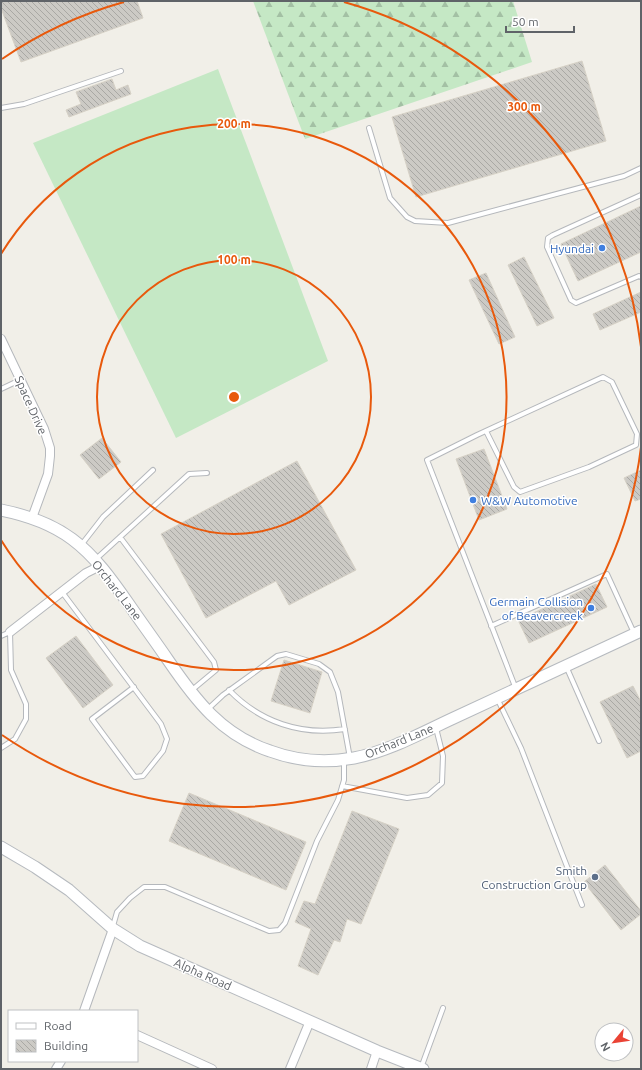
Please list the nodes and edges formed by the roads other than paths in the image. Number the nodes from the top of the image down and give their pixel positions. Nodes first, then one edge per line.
1 (121, 71) dead end
2 (1, 108) edge
3 (369, 128) dead end
4 (641, 168) edge
5 (641, 195) edge
6 (641, 277) edge
7 (1, 339) edge
8 (20, 380) junction
9 (1, 389) edge
10 (486, 431) junction
11 (153, 470) dead end
12 (207, 473) dead end
13 (1, 510) edge
14 (32, 518) junction
15 (120, 536) junction
16 (80, 546) junction
17 (97, 563) junction
18 (62, 592) junction
19 (491, 626) junction
20 (10, 632) junction
21 (638, 633) edge
22 (1, 636) edge
23 (566, 666) junction
24 (134, 687) junction
25 (516, 689) junction
26 (229, 690) junction
27 (190, 692) junction
28 (497, 698) junction
29 (207, 711) junction
30 (436, 726) junction
31 (345, 729) junction
32 (599, 741) dead end
33 (1, 748) edge
34 (347, 759) junction
35 (342, 786) junction
36 (1, 847) edge
37 (582, 905) dead end
38 (113, 929) junction
39 (443, 1008) dead end
40 (84, 1010) edge
41 (310, 1021) junction
42 (138, 1035) edge
43 (377, 1051) junction
44 (212, 1069) edge
45 (290, 1069) edge
46 (371, 1069) edge
47 (422, 1069) edge

1 - 2 lane
3 - 4 lane
5 - 6 lane
7 - 8 street, Space Drive
8 - 9 lane
8 - 14 street, Space Drive
10 - 10 lane
10 - 19 lane
11 - 16 lane
12 - 15 lane
13 - 14 main road, Orchard Lane
14 - 16 main road, Orchard Lane
15 - 17 lane
15 - 27 lane
16 - 17 main road, Orchard Lane
17 - 18 street
17 - 27 main road, Orchard Lane
18 - 20 street
18 - 24 lane
19 - 21 lane
19 - 25 lane
20 - 22 lane
20 - 33 lane
21 - 23 main road, Orchard Lane
23 - 25 main road, Orchard Lane
23 - 32 lane
24 - 24 lane
25 - 28 main road, Orchard Lane
26 - 29 lane
26 - 31 lane
26 - 31 lane
27 - 29 main road, Orchard Lane
28 - 30 main road, Orchard Lane
28 - 37 lane
29 - 34 main road, Orchard Lane
30 - 34 main road, Orchard Lane
30 - 35 lane
31 - 34 lane
34 - 35 lane
35 - 38 lane
36 - 38 main road, Alpha Road
38 - 40 street
38 - 41 main road, Alpha Road
39 - 47 lane
41 - 43 main road, Alpha Road
41 - 45 street
42 - 44 street
43 - 46 street
43 - 47 main road, Alpha Road

